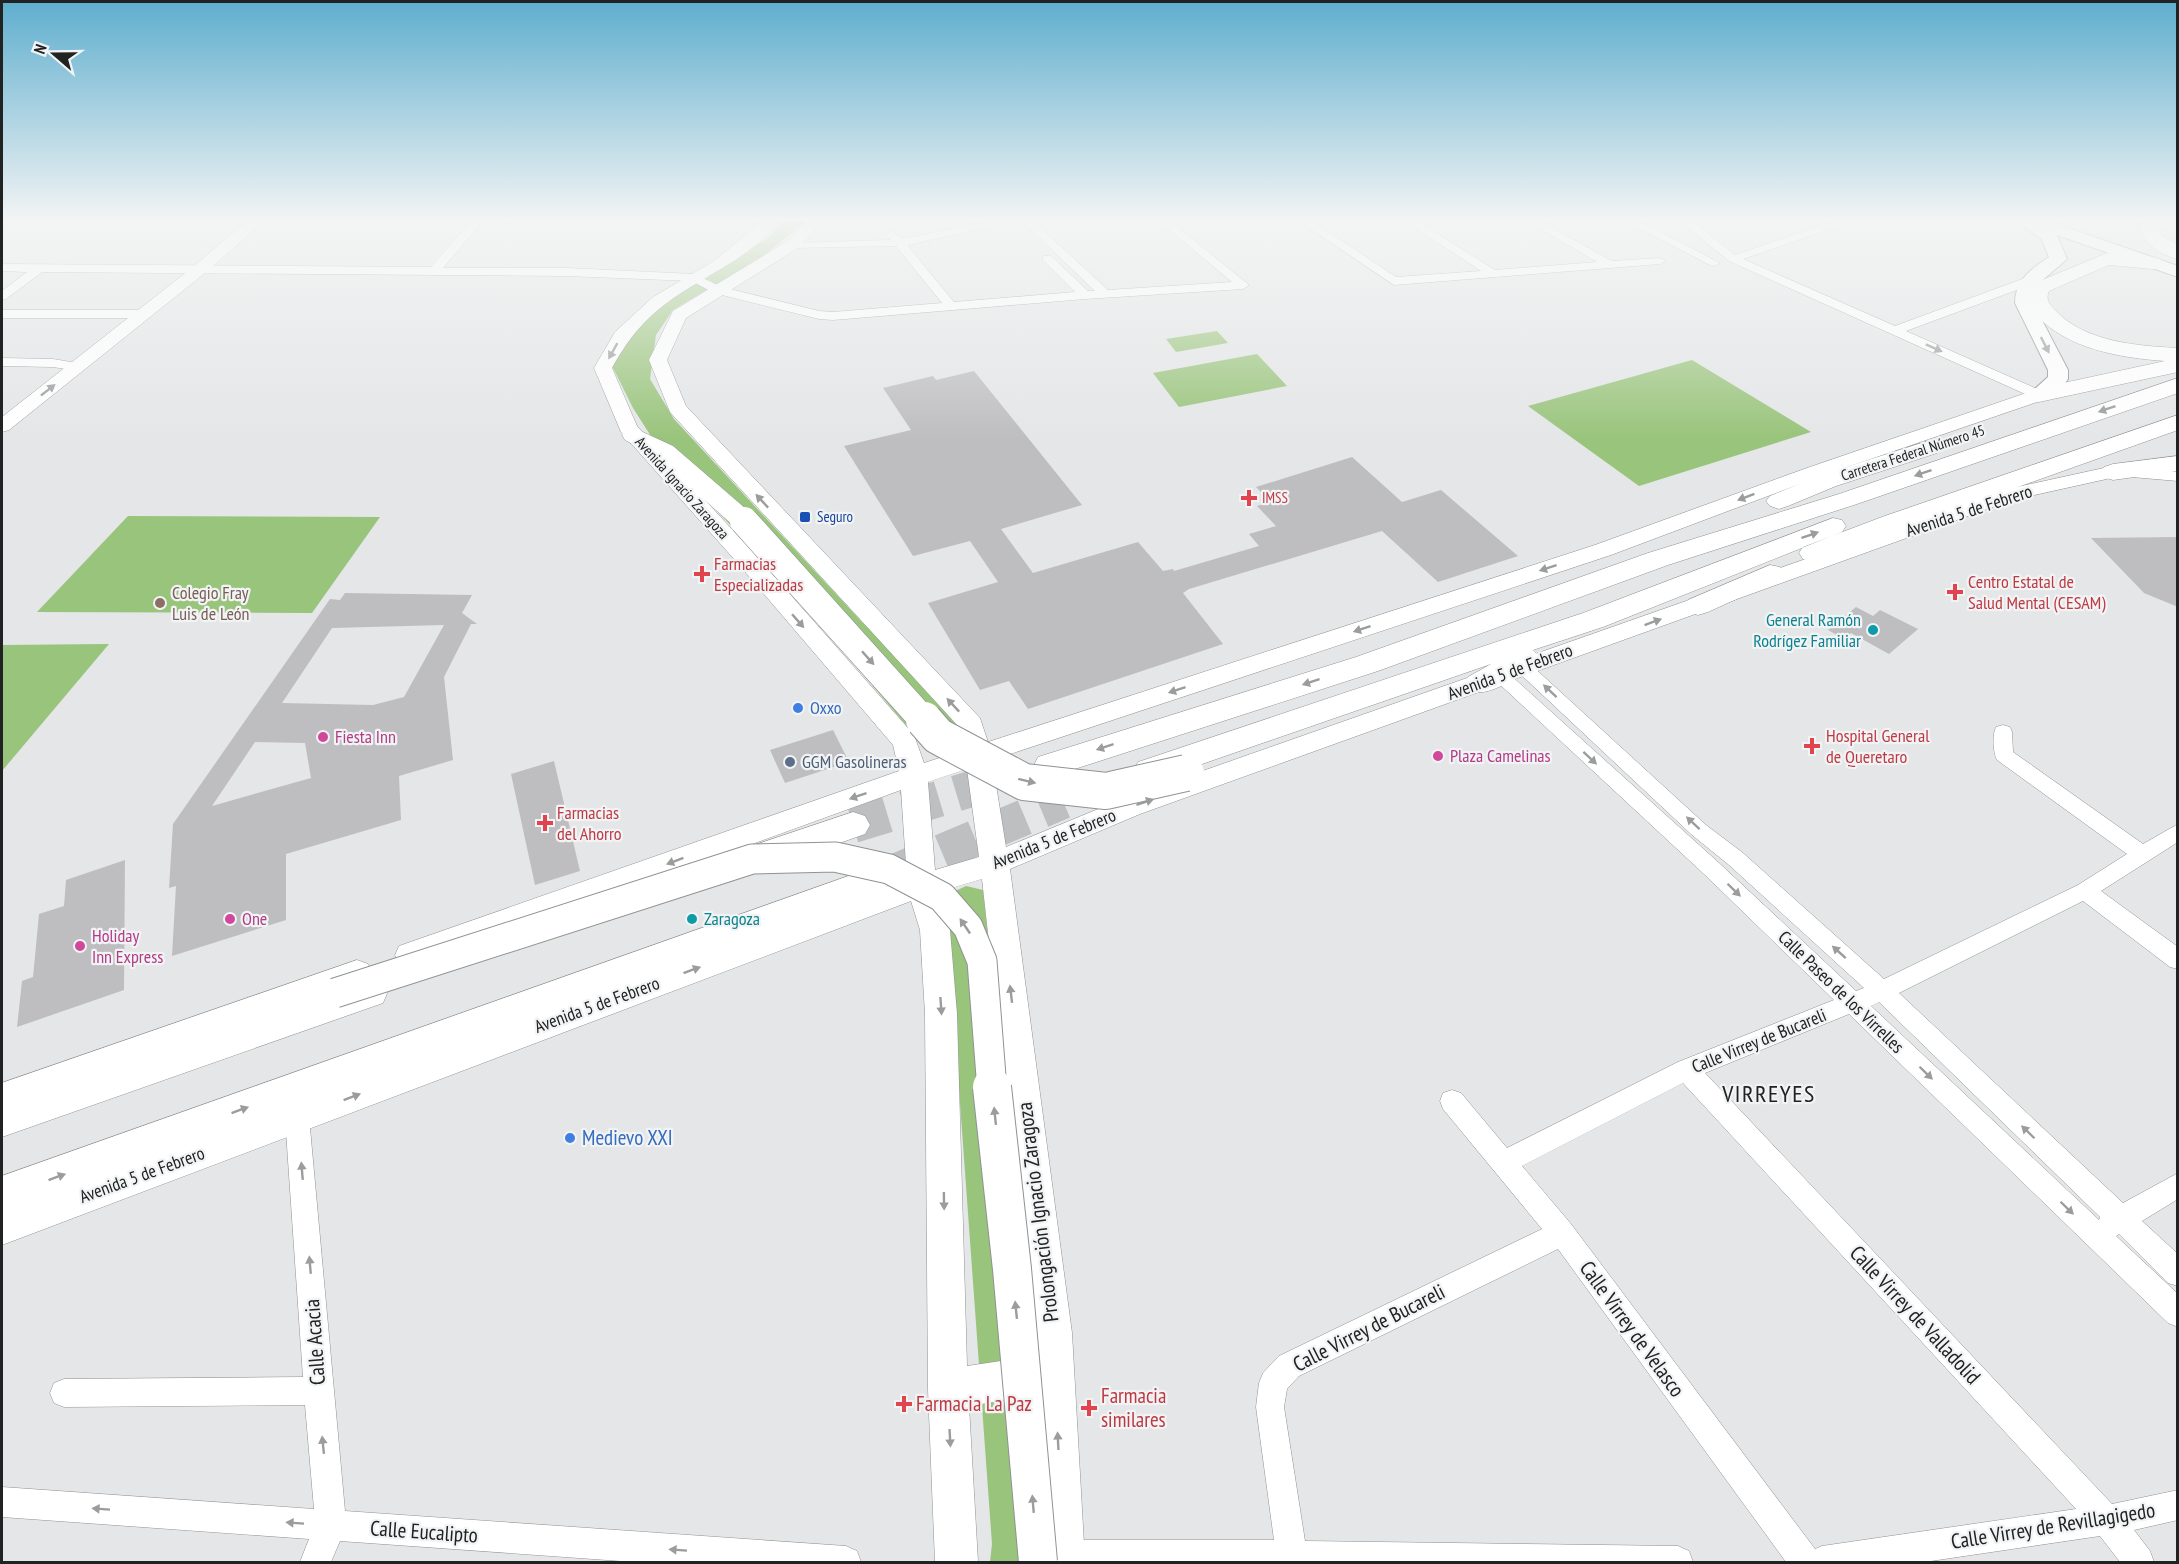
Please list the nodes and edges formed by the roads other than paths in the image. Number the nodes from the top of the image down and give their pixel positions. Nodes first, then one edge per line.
1 (169, 294) edge
2 (669, 294) edge
3 (712, 294) edge
4 (734, 294) edge
5 (941, 294) edge
6 (1105, 294) edge
7 (1812, 294) edge
8 (1992, 294) edge
9 (2023, 294) edge
10 (2038, 294) edge
11 (1085, 295) joint
12 (951, 306) junction
13 (2, 314) edge
14 (144, 314) junction
15 (1895, 331) junction
16 (2178, 356) edge
17 (2, 362) edge
18 (2178, 365) edge
19 (78, 367) junction
20 (2178, 377) edge
21 (2178, 384) edge
22 (2039, 395) junction
23 (2178, 406) edge
24 (2178, 422) edge
25 (2, 426) edge
26 (2178, 431) edge
27 (634, 435) junction
28 (2178, 463) edge
29 (2113, 472) junction
30 (2178, 477) edge
31 (2007, 495) junction
32 (786, 526) junction
33 (742, 554) junction
34 (1658, 559) junction
35 (1688, 597) junction
36 (1593, 620) junction
37 (1502, 676) junction
38 (2003, 732) dead end
39 (978, 755) junction
40 (1050, 765) dead end
41 (914, 776) junction
42 (1063, 801) tunnel mouth
43 (853, 825) tunnel mouth
44 (2175, 837) edge
45 (2142, 854) junction
46 (994, 864) junction
47 (871, 882) tunnel mouth
48 (922, 887) junction
49 (2085, 891) junction
50 (2178, 960) edge
51 (1882, 991) junction
52 (1853, 1004) junction
53 (162, 1042) junction
54 (1686, 1070) junction
55 (2, 1098) edge
56 (1452, 1101) dead end
57 (297, 1117) junction
58 (2, 1118) edge
59 (1504, 1162) junction
60 (2178, 1185) edge
61 (2, 1197) edge
62 (2120, 1219) junction
63 (2, 1227) edge
64 (1562, 1233) junction
65 (2096, 1235) junction
66 (2178, 1273) edge
67 (2178, 1313) edge
68 (1055, 1372) junction
69 (948, 1389) junction
70 (318, 1391) junction
71 (64, 1393) dead end
72 (2, 1502) edge
73 (2178, 1505) edge
74 (2107, 1520) junction
75 (331, 1526) junction
76 (1292, 1556) junction
77 (1055, 1560) edge
78 (315, 1563) edge
79 (846, 1563) edge
80 (956, 1563) edge
81 (1678, 1563) edge
82 (1805, 1563) edge
83 (1822, 1563) edge
84 (2139, 1563) edge

1 - 14 main road
2 -> 27 main road, Avenida Ignacio Zaragoza
32 -> 3 main road
4 - 12 street
5 - 12 street
6 - 11 street
7 - 15 street
8 - 15 street
9 -> 22 main road
10 - 16 highway
11 - 12 street
13 - 14 street
14 - 19 main road
15 -> 22 street
17 - 19 street
18 - 22 highway
25 -> 19 main road
20 - 34 highway, Carretera Federal Número 45
21 -> 34 highway
22 -> 39 main road
35 -> 23 highway, Avenida 5 de Febrero
24 - 35 highway
26 - 31 highway
27 - 33 main road, Avenida Ignacio Zaragoza
27 -> 36 highway, bridge
28 - 29 highway
29 - 30 street
29 - 31 main road, Avenida 5 de Febrero
31 - 35 main road, Avenida 5 de Febrero
32 - 33 main road
39 -> 32 main road
33 -> 41 main road, Avenida Ignacio Zaragoza
34 -> 40 highway
35 - 36 highway, Avenida 5 de Febrero
37 -> 35 main road, Avenida 5 de Febrero
36 - 37 highway
36 - 42 highway, Avenida 5 de Febrero
46 -> 37 main road, Avenida 5 de Febrero
51 -> 37 street, Calle Paseo de los Virrelles
37 -> 52 street, Calle Paseo de los Virrelles
38 - 45 street
39 - 41 main road
39 - 46 main road, Prolongación Ignacio Zaragoza
41 - 48 main road, Avenida Ignacio Zaragoza
41 -> 53 main road
43 - 58 highway
44 - 45 street, Calle Virrey de Bucareli
45 - 49 street, Calle Virrey de Bucareli
46 - 48 main road, Avenida 5 de Febrero
68 -> 46 main road, Prolongación Ignacio Zaragoza
61 -> 47 highway, Avenida 5 de Febrero
57 -> 48 main road, Avenida 5 de Febrero
48 -> 69 main road
49 - 50 street
49 - 51 street, Calle Virrey de Bucareli
51 - 52 street, Calle Virrey de Bucareli
62 -> 51 street, Calle Paseo de los Virrelles
52 - 54 street, Calle Virrey de Bucareli
52 -> 65 street, Calle Paseo de los Virrelles
53 - 55 main road
77 -> 53 main road, bridge
54 - 59 street, Calle Virrey de Bucareli
54 - 74 street, Calle Virrey de Valladolid
56 - 59 street, Calle Virrey de Velasco
57 - 63 main road, Avenida 5 de Febrero
70 -> 57 street, Calle Acacia
59 - 64 street, Calle Virrey de Velasco
60 - 62 street
62 - 65 street
62 - 66 street, Calle Paseo de los Virrelles
64 - 76 street, Calle Virrey de Bucareli
64 - 82 street, Calle Virrey de Velasco
65 - 67 street, Calle Paseo de los Virrelles
68 - 69 main road
77 -> 68 main road, Prolongación Ignacio Zaragoza
69 -> 80 main road
70 - 71 street
75 -> 70 street, Calle Acacia
75 -> 72 street, Calle Eucalipto
73 - 74 street, Calle Virrey de Revillagigedo
74 - 83 street, Calle Virrey de Revillagigedo
74 - 84 street, Calle Virrey de Valladolid
75 - 78 street, Calle Acacia
79 -> 75 street, Calle Eucalipto
76 - 77 street
76 - 81 street

